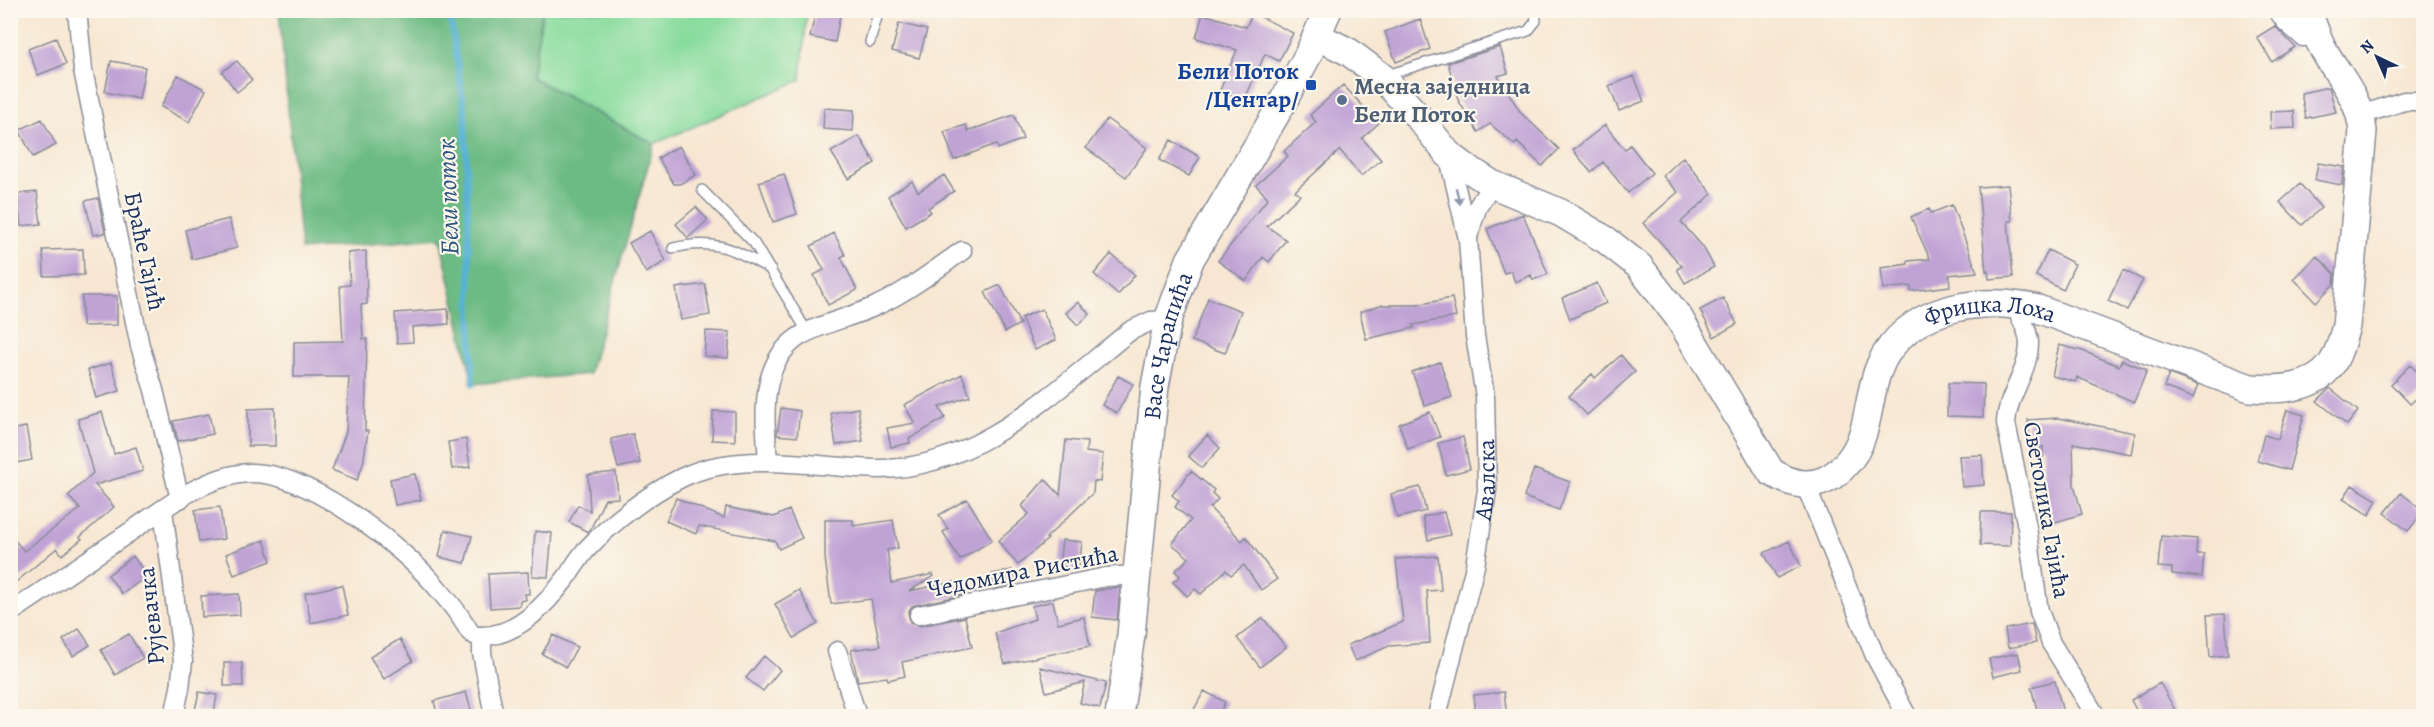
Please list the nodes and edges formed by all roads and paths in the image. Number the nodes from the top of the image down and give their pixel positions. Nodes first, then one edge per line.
1 (77, 10) edge
2 (879, 10) edge
3 (1328, 10) edge
4 (1535, 10) edge
5 (2277, 10) edge
6 (2313, 23) edge
7 (1317, 36) junction
8 (870, 42) dead end
9 (1382, 77) junction
10 (2424, 101) edge
11 (2361, 115) junction
12 (1448, 154) junction
13 (1492, 184) junction
14 (702, 190) dead end
15 (1468, 238) junction
16 (673, 248) dead end
17 (962, 250) dead end
18 (773, 271) junction
19 (2016, 304) junction
20 (1168, 320) junction
21 (808, 333) junction
22 (768, 461) junction
23 (1805, 484) junction
24 (180, 499) junction
25 (163, 510) junction
26 (1135, 575) junction
27 (10, 613) edge
28 (919, 615) dead end
29 (482, 636) junction
30 (837, 651) dead end
31 (174, 717) edge
32 (494, 717) edge
33 (857, 717) edge
34 (1119, 717) edge
35 (1437, 717) edge
36 (1907, 717) edge
37 (2097, 717) edge

1 - 24 street, Браће Гајић
2 - 8 lane
3 - 7 street, Васе Чарапића
4 - 9 lane
5 - 6 street
6 - 11 street, Фрицка Лоха
7 - 9 street, Авалска
7 - 20 street, Васе Чарапића
9 - 12 street, Авалска
10 - 11 street
11 - 19 street, Фрицка Лоха
12 - 13 street, Авалска
12 -> 15 street, Авалска
13 - 15 street, Авалска
13 - 23 street
14 - 18 lane
15 - 35 street, Авалска
16 - 18 lane
17 - 21 street
18 - 21 lane
19 - 23 street, Фрицка Лоха
19 - 37 street, Светолика Гајића
20 - 22 street
20 - 26 street, Васе Чарапића
21 - 22 street
22 - 29 street
23 - 36 street
24 - 25 street
24 - 29 street
25 - 27 street
25 - 31 street, Рујевачка
26 - 28 street, Чедомира Ристића
26 - 34 street, Васе Чарапића
29 - 32 street
30 - 33 street

